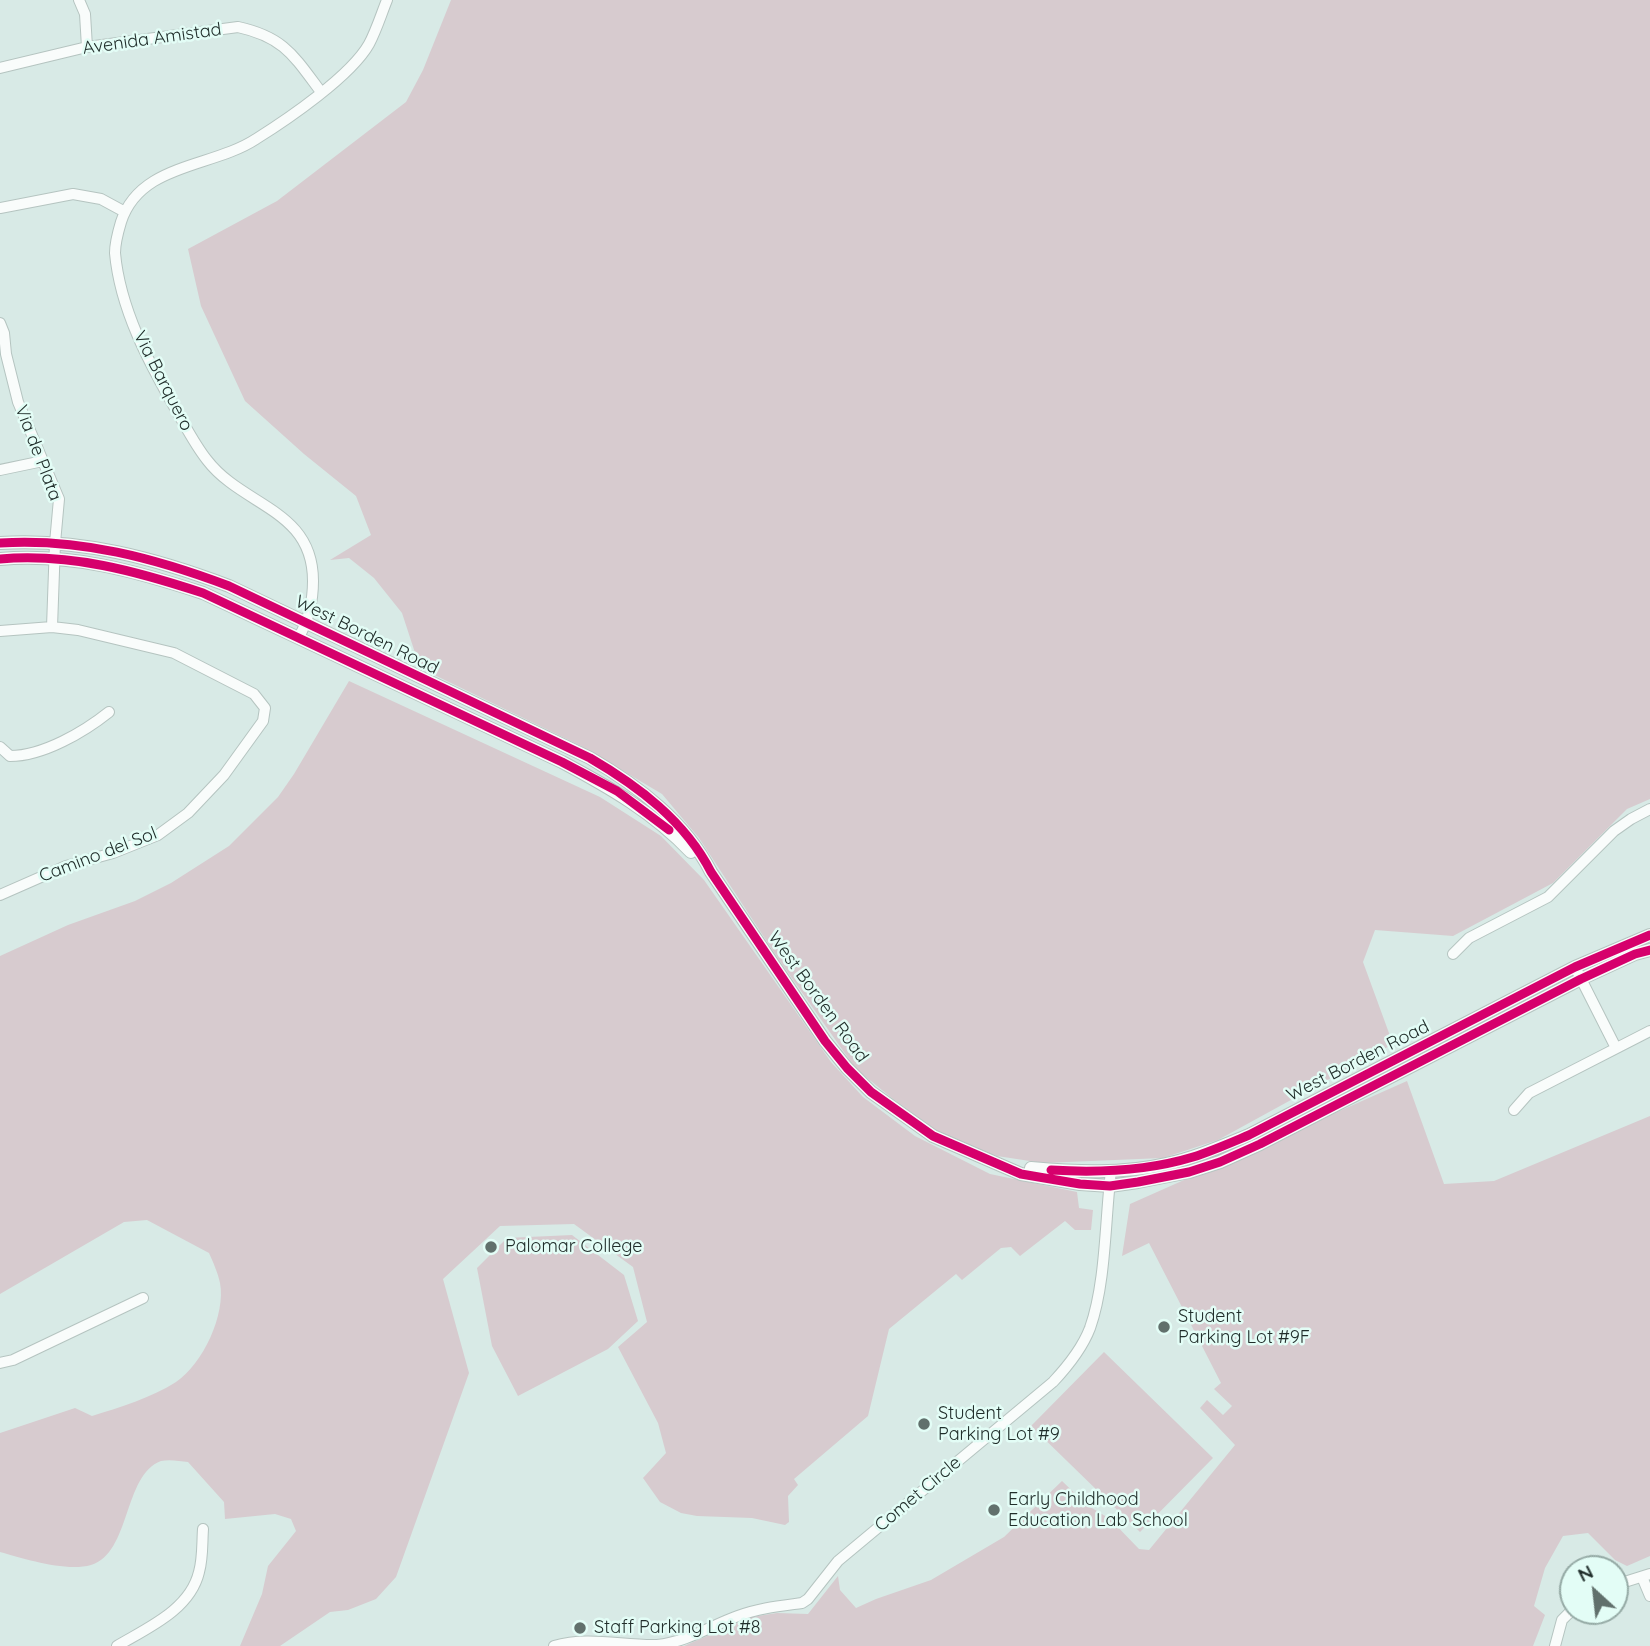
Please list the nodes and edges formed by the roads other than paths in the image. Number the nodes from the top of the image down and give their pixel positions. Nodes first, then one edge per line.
1 (79, 0) edge
2 (387, 0) edge
3 (87, 47) junction
4 (0, 68) edge
5 (321, 92) junction
6 (0, 208) edge
7 (125, 212) junction
8 (0, 323) edge
9 (3, 354) edge
10 (43, 461) junction
11 (0, 470) edge
12 (0, 543) edge
13 (55, 543) junction
14 (54, 558) junction
15 (0, 559) edge
16 (307, 623) junction
17 (52, 627) junction
18 (0, 631) edge
19 (299, 637) junction
20 (109, 712) dead end
21 (0, 747) edge
22 (1650, 809) edge
23 (711, 872) junction
24 (0, 895) edge
25 (1650, 935) edge
26 (1650, 950) edge
27 (1453, 954) dead end
28 (1578, 973) junction
29 (1650, 1031) edge
30 (1616, 1048) junction
31 (1514, 1110) dead end
32 (1009, 1167) junction
33 (1111, 1171) junction
34 (1110, 1186) junction
35 (143, 1298) dead end
36 (0, 1363) edge
37 (203, 1529) dead end
38 (1646, 1575) edge
39 (1629, 1580) edge
40 (1650, 1597) edge
41 (1561, 1625) edge
42 (117, 1646) edge
43 (554, 1646) edge
44 (654, 1646) edge
45 (1555, 1646) edge

1 - 3 street
2 - 5 street, Via Barquero
3 - 4 street, Avenida Amistad
3 - 5 street, Avenida Amistad
5 - 7 street, Via Barquero
6 - 7 street
7 - 16 street, Via Barquero
8 - 9 street, Via de Plata
9 - 10 street, Via de Plata
10 - 11 street
10 - 13 street, Via de Plata
12 - 13 main road, West Borden Road
13 - 14 street, Via de Plata
13 - 16 main road, West Borden Road
14 - 15 main road, West Borden Road
14 - 17 street, Via de Plata
14 - 19 main road, West Borden Road
16 - 19 street, Via Barquero
16 - 23 main road, West Borden Road
17 - 18 street
17 - 24 street, Camino del Sol
19 - 23 main road, West Borden Road
20 - 21 street
22 - 27 street
23 - 32 main road, West Borden Road
25 - 28 main road, West Borden Road
26 - 28 main road, West Borden Road
28 - 30 street
28 - 33 main road, West Borden Road
28 - 34 main road, West Borden Road
29 - 30 street
30 - 31 street
32 - 33 main road, West Borden Road
32 - 34 main road, West Borden Road
33 - 34 street, Comet Circle
34 - 44 street, Comet Circle
35 - 36 street
37 - 42 street
38 - 39 street
38 - 40 street
41 - 45 street
43 - 44 street, Comet Circle

